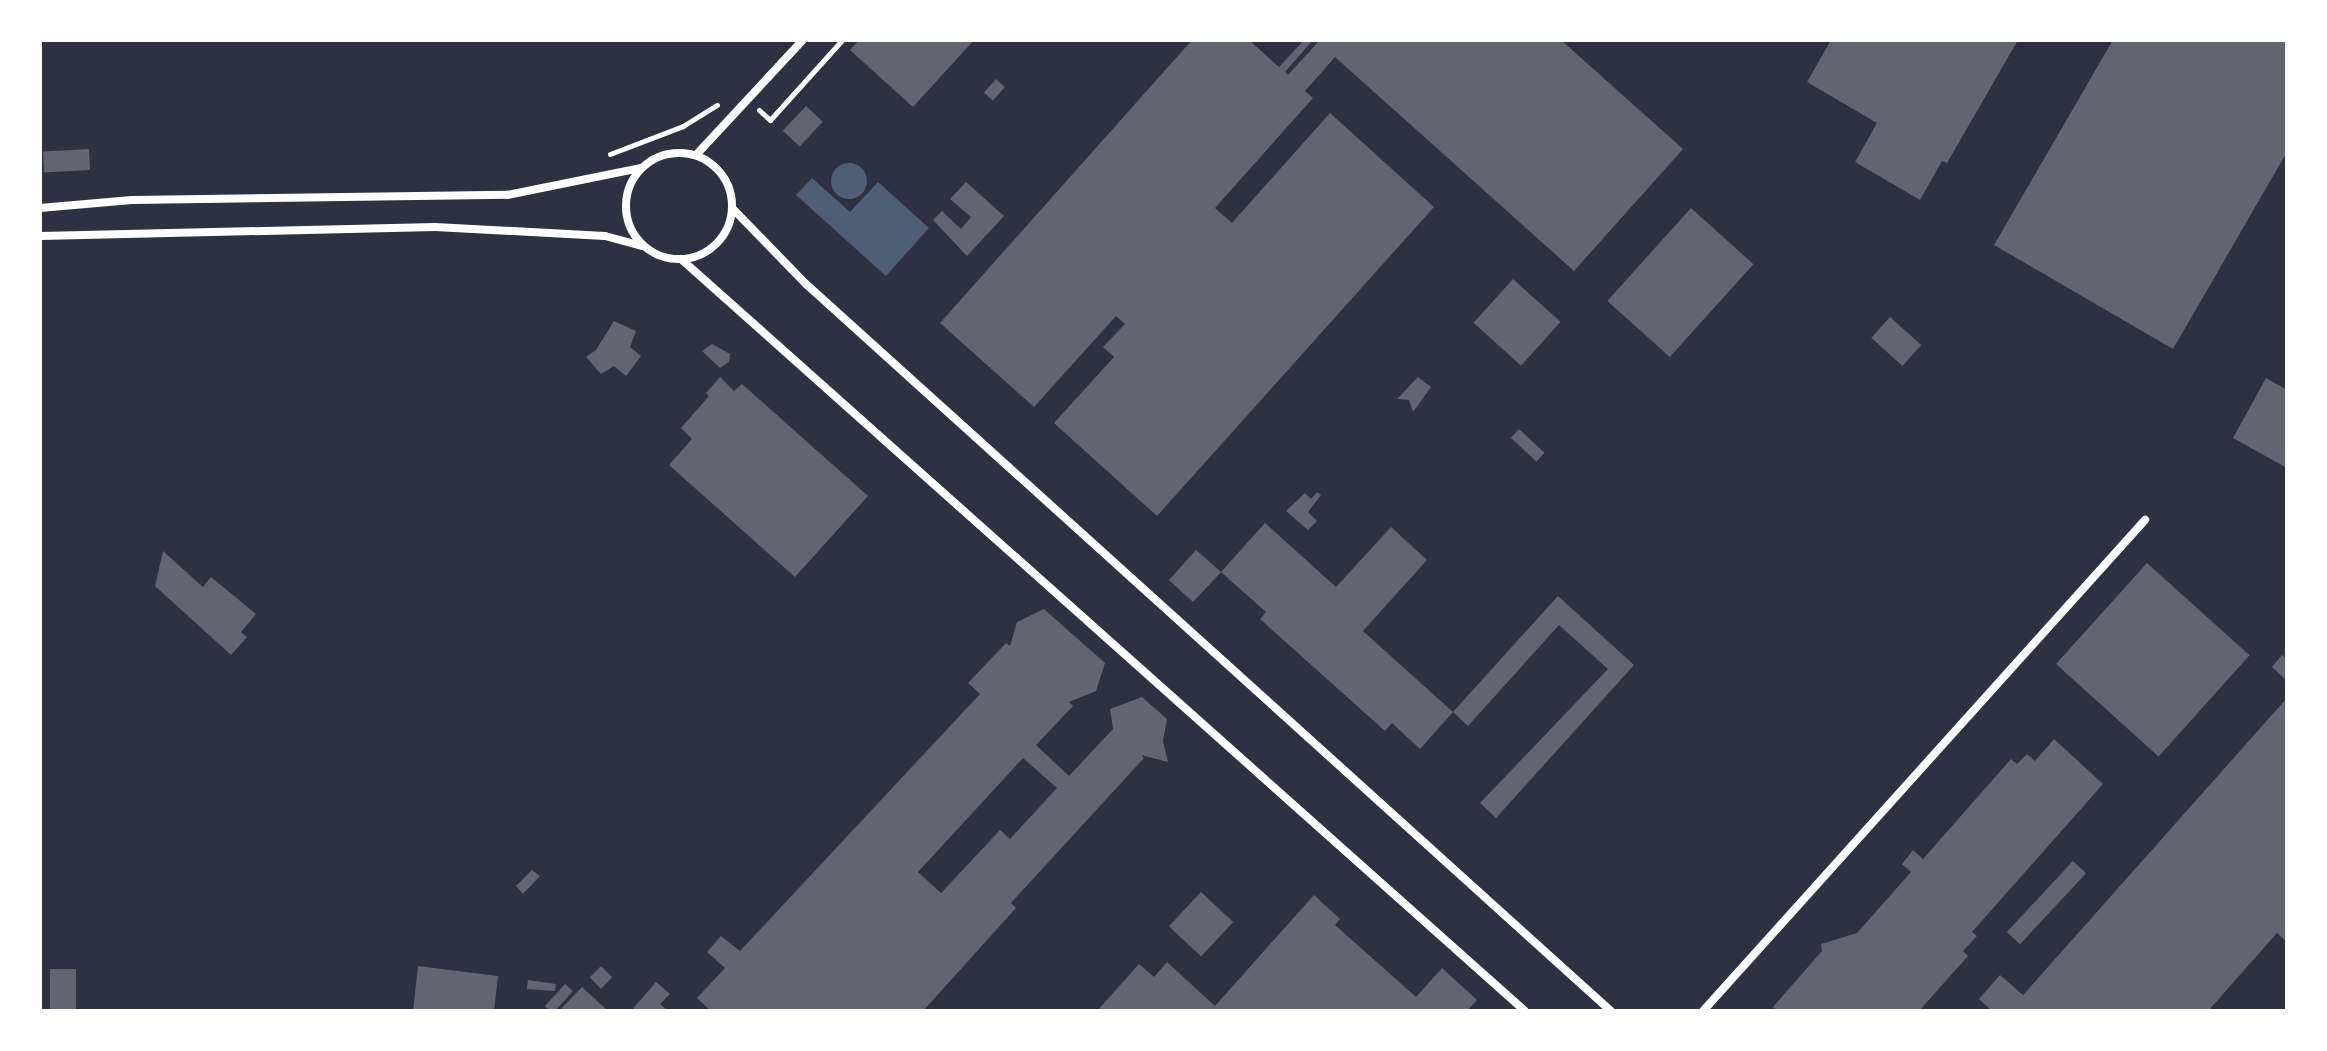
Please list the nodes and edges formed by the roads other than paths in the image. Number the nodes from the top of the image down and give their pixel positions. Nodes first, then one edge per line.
1 (803, 40) edge
2 (696, 155) junction
3 (641, 168) junction
4 (40, 208) edge
5 (733, 209) junction
6 (40, 236) edge
7 (643, 246) junction
8 (681, 259) junction
9 (2145, 520) dead end
10 (1525, 1011) edge
11 (1611, 1011) edge
12 (1703, 1011) edge

1 - 2 street
2 - 3 street
2 - 5 street
3 - 4 street
3 - 7 street
5 - 8 street
5 - 11 street
6 - 7 street
7 - 8 street
8 - 10 street
9 - 12 street

